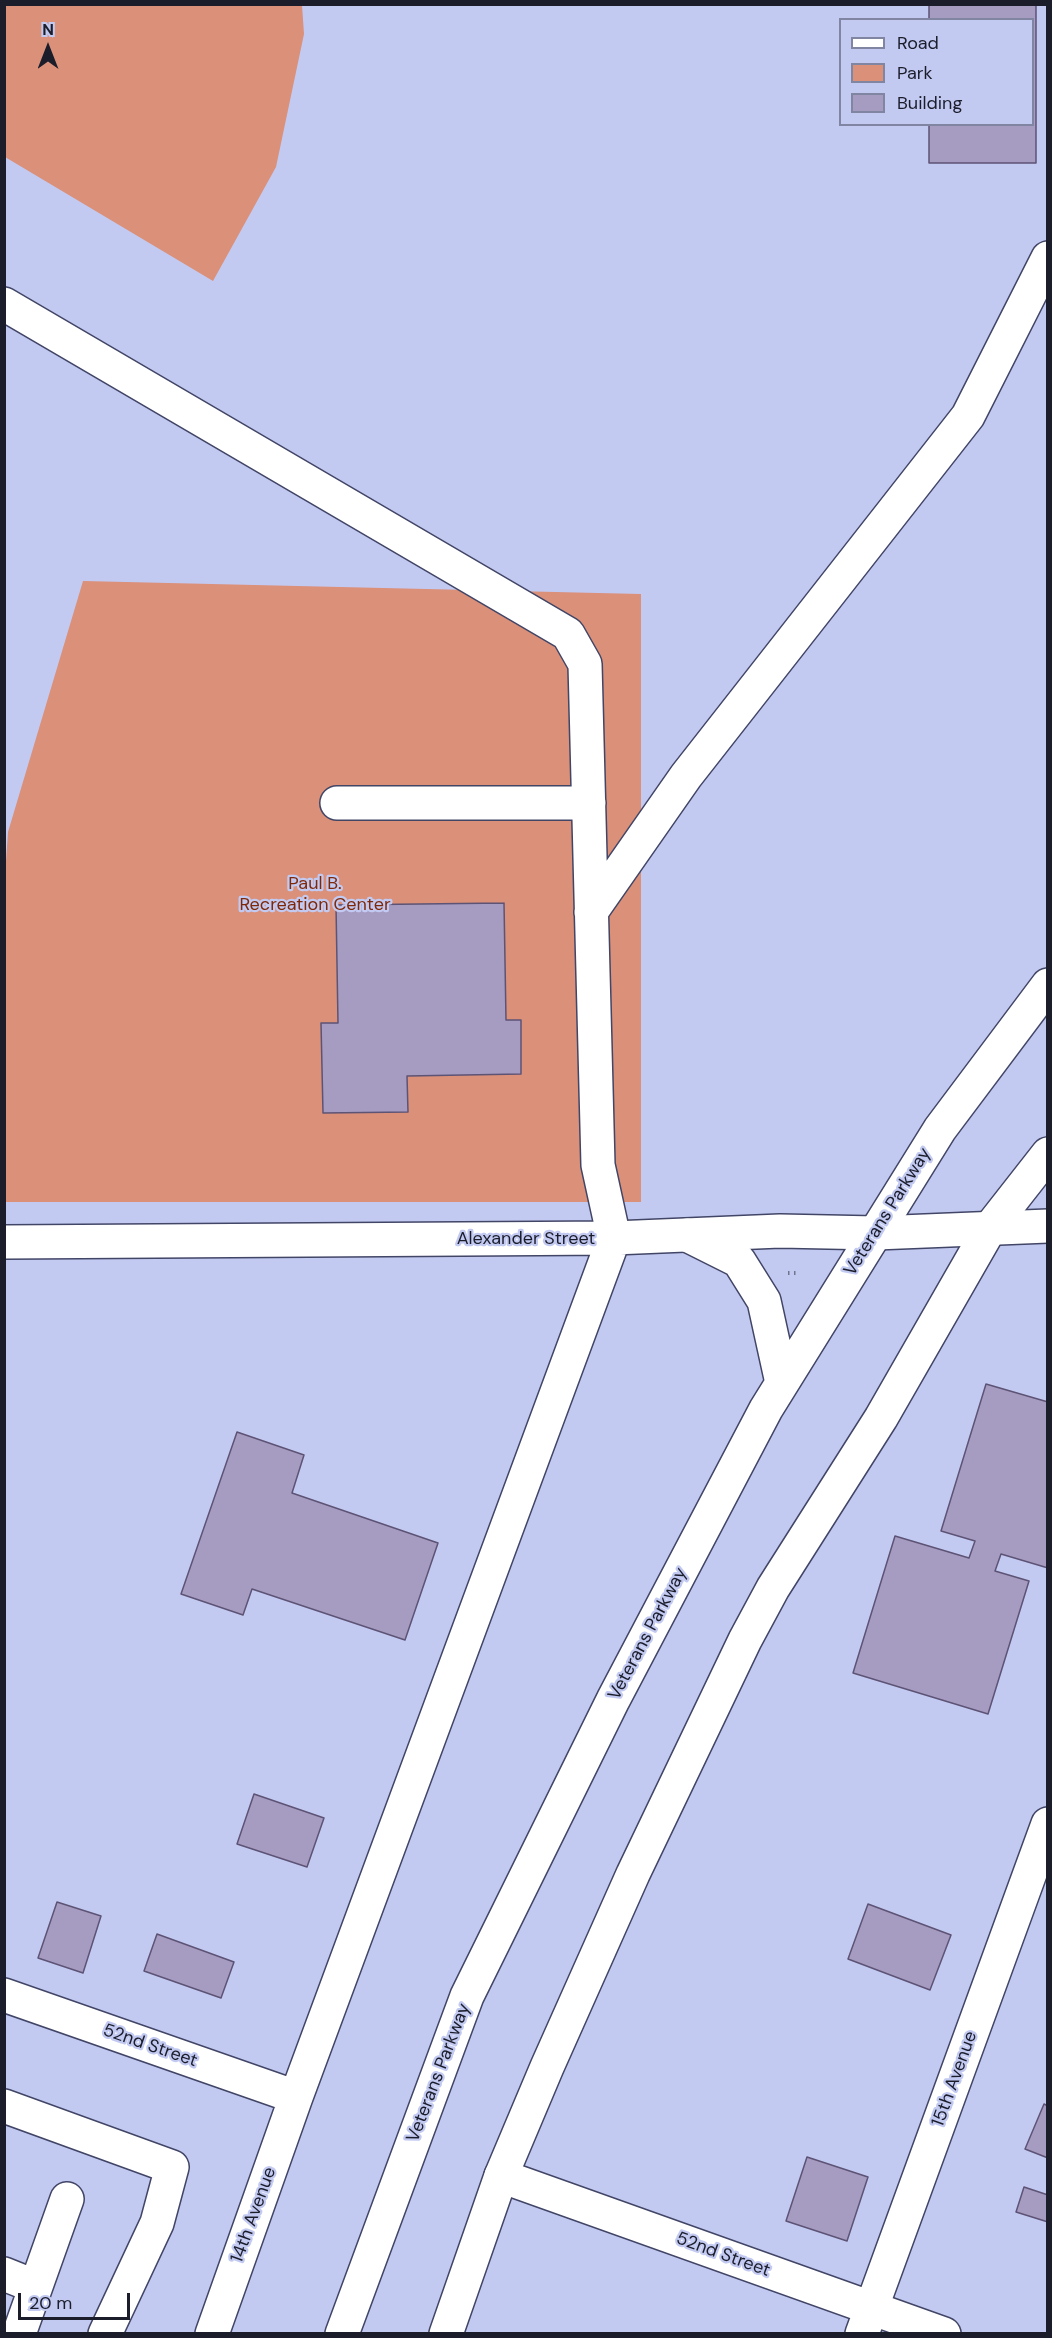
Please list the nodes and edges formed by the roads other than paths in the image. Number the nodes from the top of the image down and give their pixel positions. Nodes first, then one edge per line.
1 (1047, 258) edge
2 (4, 304) edge
3 (337, 803) dead end
4 (588, 803) junction
5 (591, 912) junction
6 (1047, 985) edge
7 (1047, 1154) edge
8 (1047, 1226) edge
9 (990, 1228) junction
10 (876, 1233) junction
11 (687, 1235) junction
12 (614, 1238) junction
13 (4, 1242) edge
14 (782, 1383) junction
15 (1047, 1824) edge
16 (4, 1995) edge
17 (296, 2097) junction
18 (4, 2106) edge
19 (501, 2176) junction
20 (67, 2199) dead end
21 (4, 2274) edge
22 (34, 2286) junction
23 (867, 2321) edge
24 (27, 2330) edge
25 (105, 2334) edge
26 (212, 2334) edge
27 (342, 2334) edge
28 (446, 2334) edge
29 (944, 2334) edge

1 - 5 street
2 - 4 street
3 - 4 street
4 - 5 street
5 - 12 street
6 - 10 street, Veterans Parkway
7 - 9 street
8 - 9 street, Alexander Street
9 - 10 street, Alexander Street
9 - 19 street
10 - 11 street, Alexander Street
10 - 14 street, Veterans Parkway
11 - 12 street, Alexander Street
11 - 14 street
12 - 13 street, Alexander Street
12 - 17 street
14 - 27 street, Veterans Parkway
15 - 23 street, 15th Avenue
16 - 17 street, 52nd Street
17 - 26 street, 14th Avenue
18 - 25 street
19 - 23 street, 52nd Street
19 - 28 street
20 - 22 street
21 - 22 street
22 - 24 street
23 - 29 street, 52nd Street

